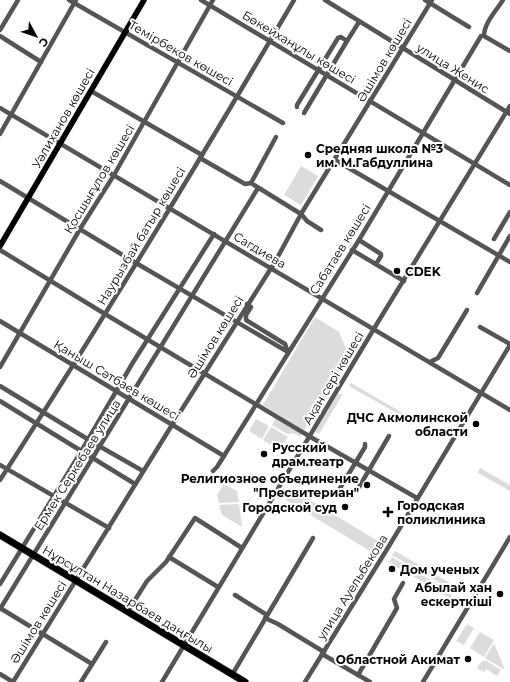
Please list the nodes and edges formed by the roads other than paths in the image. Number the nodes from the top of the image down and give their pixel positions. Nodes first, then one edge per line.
1 (18, 0) edge
2 (69, 0) edge
3 (144, 0) edge
4 (201, 0) edge
5 (213, 0) edge
6 (294, 0) edge
7 (325, 0) edge
8 (425, 0) edge
9 (503, 0) edge
10 (75, 1) edge
11 (431, 2) edge
12 (210, 6) junction
13 (359, 22) junction
14 (469, 27) dead end
15 (0, 30) edge
16 (125, 32) junction
17 (0, 36) edge
18 (482, 36) junction
19 (348, 41) junction
20 (270, 42) junction
21 (403, 49) junction
22 (510, 51) edge
23 (41, 62) junction
24 (178, 62) junction
25 (318, 70) junction
26 (326, 76) junction
27 (454, 80) junction
28 (91, 91) junction
29 (237, 96) junction
30 (370, 102) junction
31 (510, 106) edge
32 (0, 108) edge
33 (296, 108) dead end
34 (304, 113) dead end
35 (508, 113) edge
36 (11, 114) junction
37 (144, 122) junction
38 (283, 122) dead end
39 (423, 133) junction
40 (0, 134) edge
41 (276, 137) dead end
42 (60, 143) junction
43 (201, 156) junction
44 (335, 160) junction
45 (474, 164) junction
46 (114, 175) junction
47 (0, 181) edge
48 (250, 183) junction
49 (510, 185) edge
50 (258, 188) junction
51 (388, 191) junction
52 (28, 198) junction
53 (170, 208) junction
54 (510, 212) edge
55 (301, 214) junction
56 (440, 221) junction
57 (80, 229) junction
58 (321, 230) dead end
59 (214, 234) junction
60 (510, 236) edge
61 (494, 239) dead end
62 (359, 240) junction
63 (226, 241) junction
64 (0, 246) edge
65 (0, 250) edge
66 (352, 250) junction
67 (499, 255) junction
68 (510, 262) edge
69 (136, 263) junction
70 (376, 264) junction
71 (271, 268) junction
72 (51, 281) junction
73 (404, 281) junction
74 (181, 289) junction
75 (477, 293) dead end
76 (192, 296) junction
77 (322, 298) junction
78 (247, 304) junction
79 (467, 310) dead end
80 (105, 314) junction
81 (0, 321) edge
82 (236, 321) junction
83 (480, 327) dead end
84 (374, 328) junction
85 (20, 333) junction
86 (148, 340) junction
87 (510, 344) edge
88 (160, 347) junction
89 (288, 352) junction
90 (430, 362) junction
91 (73, 365) junction
92 (0, 367) edge
93 (205, 373) junction
94 (0, 386) edge
95 (117, 391) junction
96 (481, 393) junction
97 (129, 399) junction
98 (0, 401) edge
99 (256, 404) junction
100 (510, 410) edge
101 (44, 412) junction
102 (37, 423) junction
103 (172, 425) junction
104 (310, 436) junction
105 (389, 436) dead end
106 (88, 440) junction
107 (365, 444) dead end
108 (99, 446) junction
109 (82, 450) junction
110 (224, 456) junction
111 (92, 457) junction
112 (356, 462) junction
113 (0, 465) edge
114 (7, 469) junction
115 (369, 470) junction
116 (143, 471) junction
117 (213, 471) dead end
118 (0, 480) edge
119 (136, 484) junction
120 (359, 487) dead end
121 (337, 493) dead end
122 (54, 496) junction
123 (417, 498) junction
124 (65, 502) junction
125 (109, 528) junction
126 (0, 534) edge
127 (510, 537) edge
128 (313, 538) dead end
129 (22, 548) junction
130 (242, 548) junction
131 (34, 554) junction
132 (169, 557) junction
133 (76, 580) junction
134 (403, 583) dead end
135 (0, 584) edge
136 (218, 587) junction
137 (235, 594) dead end
138 (0, 609) edge
139 (128, 611) junction
140 (266, 617) junction
141 (43, 634) junction
142 (106, 642) dead end
143 (184, 645) junction
144 (323, 653) junction
145 (92, 664) junction
146 (0, 674) edge
147 (232, 674) junction
148 (358, 675) junction
149 (13, 682) edge
150 (81, 682) edge
151 (162, 682) edge
152 (245, 682) edge
153 (305, 682) edge
154 (370, 682) edge
155 (423, 682) edge

1 - 15 street
2 - 10 street, Темірбеков көшесі
3 - 16 main road, Уәлиханов көшесі
4 - 12 street, Бөкейханұлы көшесі
5 - 12 street, Қосшығұлов көшесі
6 - 20 street, Наурызбай батыр көшесі
7 - 13 street, улица Женис
8 - 11 street
9 - 18 street, Сабатаев көшесі
10 - 16 street, Темірбеков көшесі
10 - 23 street
11 - 14 street
11 - 21 street, Әшімов көшесі
12 - 20 street, Бөкейханұлы көшесі
12 - 24 street, Қосшығұлов көшесі
13 - 19 street
13 - 21 street, улица Женис
16 - 24 street, Темірбеков көшесі
16 - 28 main road, Уәлиханов көшесі
17 - 23 street
18 - 22 street
18 - 27 street, Сабатаев көшесі
19 - 25 street
19 - 26 street
20 - 25 street, Бөкейханұлы көшесі
20 - 29 street, Наурызбай батыр көшесі
21 - 27 street, улица Женис
21 - 30 street, Әшімов көшесі
23 - 36 street
24 - 29 street, Темірбеков көшесі
24 - 37 street, Қосшығұлов көшесі
25 - 26 street, Бөкейханұлы көшесі
25 - 33 street
26 - 30 street, Бөкейханұлы көшесі
26 - 34 street
27 - 35 street, улица Женис
27 - 39 street, Сабатаев көшесі
28 - 37 street
28 - 42 main road, Уәлиханов көшесі
29 - 38 street, Темірбеков көшесі
29 - 43 street, Наурызбай батыр көшесі
30 - 39 street, Бөкейханұлы көшесі
30 - 44 street, Әшімов көшесі
31 - 35 street, Ақан сері көшесі
32 - 36 street, Сагдиева
35 - 45 street, Ақан сері көшесі
36 - 40 street
36 - 42 street, Сагдиева
37 - 43 street
37 - 46 street, Қосшығұлов көшесі
39 - 45 street, Бөкейханұлы көшесі
39 - 51 street, Сабатаев көшесі
41 - 48 street
42 - 46 street, Сагдиева
42 - 52 main road, Уәлиханов көшесі
43 - 48 street
43 - 53 street, Наурызбай батыр көшесі
44 - 51 street
44 - 55 street, Әшімов көшесі
45 - 49 street, Бөкейханұлы көшесі
45 - 56 street, Ақан сері көшесі
46 - 53 street, Сагдиева
46 - 57 street, Қосшығұлов көшесі
47 - 52 street
48 - 50 street
50 - 55 street
50 - 63 street, Ермек Серкебаев улица
51 - 56 street
51 - 62 street, Сабатаев көшесі
52 - 57 street
52 - 64 main road, Уәлиханов көшесі
53 - 59 street, Сагдиева
53 - 69 street, Наурызбай батыр көшесі
54 - 61 street
55 - 58 street
55 - 71 street, Әшімов көшесі
56 - 67 street
56 - 73 street, Ақан сері көшесі
57 - 69 street
57 - 72 street, Қосшығұлов көшесі
59 - 63 street, Сагдиева
59 - 74 street, Ермек Серкебаев улица
60 - 67 street
62 - 66 street, Сабатаев көшесі
62 - 70 street
63 - 71 street, Сагдиева
63 - 76 street, Ермек Серкебаев улица
65 - 72 street
66 - 70 street
66 - 77 street, Сабатаев көшесі
67 - 68 street
67 - 75 street
69 - 74 street
69 - 80 street, Наурызбай батыр көшесі
70 - 73 street
71 - 77 street, Сагдиева
71 - 78 street, Әшімов көшесі
72 - 80 street
72 - 85 street, Қосшығұлов көшесі
73 - 84 street, Ақан сері көшесі
74 - 76 street
74 - 86 street, Ермек Серкебаев улица
76 - 82 street
76 - 88 street, Ермек Серкебаев улица
77 - 84 street, Сагдиева
77 - 89 street, Сабатаев көшесі
78 - 82 street, Әшімов көшесі
78 - 89 street
79 - 90 street
80 - 86 street
80 - 91 street, Наурызбай батыр көшесі
81 - 85 street, Қаныш Сәтбаев көшесі
82 - 89 street
82 - 93 street, Әшімов көшесі
83 - 87 street
84 - 90 street, Сагдиева
84 - 104 street, Ақан сері көшесі
85 - 91 street, Қаныш Сәтбаев көшесі
85 - 92 street, Қосшығұлов көшесі
86 - 88 street
86 - 95 street, Ермек Серкебаев улица
87 - 96 street, улица Ауельбекова
88 - 93 street
88 - 97 street, Ермек Серкебаев улица
89 - 99 street, Сабатаев көшесі
90 - 96 street, Сагдиева
91 - 95 street, Қаныш Сәтбаев көшесі
91 - 101 street, Наурызбай батыр көшесі
93 - 99 street
93 - 103 street, Әшімов көшесі
94 - 101 street
95 - 97 street, Қаныш Сәтбаев көшесі
95 - 106 street, Ермек Серкебаев улица
96 - 100 street, Сагдиева
96 - 123 street, улица Ауельбекова
97 - 103 street, Қаныш Сәтбаев көшесі
97 - 108 street, Ермек Серкебаев улица
98 - 102 street
99 - 104 street
99 - 110 street, Сабатаев көшесі
101 - 102 street, Наурызбай батыр көшесі
101 - 106 street
102 - 109 street
102 - 114 street, Наурызбай батыр көшесі
103 - 110 street, Қаныш Сәтбаев көшесі
103 - 116 street, Әшімов көшесі
104 - 112 street
104 - 130 street, Ақан сері көшесі
105 - 115 street
106 - 108 street
106 - 109 street, Ермек Серкебаев улица
107 - 112 street
108 - 111 street, Ермек Серкебаев улица
108 - 116 street
109 - 111 street
109 - 122 street, Ермек Серкебаев улица
110 - 117 street, Сабатаев көшесі
111 - 119 street
111 - 124 street, Ермек Серкебаев улица
112 - 115 street
112 - 121 street
113 - 114 street
114 - 118 street, Наурызбай батыр көшесі
114 - 122 street
115 - 120 street
115 - 123 street
116 - 119 street, Әшімов көшесі
119 - 125 street, Әшімов көшесі
122 - 124 street
122 - 129 street, Ермек Серкебаев улица
123 - 144 street, улица Ауельбекова
124 - 125 street
124 - 131 street, Ермек Серкебаев улица
125 - 133 street, Әшімов көшесі
126 - 129 highway, Нұрсұлтан Назарбаев даңғылы
127 - 155 street
128 - 140 street
129 - 131 highway, Нұрсұлтан Назарбаев даңғылы
129 - 135 street, Ермек Серкебаев улица
130 - 132 street
130 - 136 street, Ақан сері көшесі
131 - 133 highway, Нұрсұлтан Назарбаев даңғылы
131 - 138 street, Ермек Серкебаев улица
132 - 136 street
132 - 139 street
133 - 139 highway, Нұрсұлтан Назарбаев даңғылы
133 - 141 street, Әшімов көшесі
134 - 148 street
136 - 143 street, Ақан сері көшесі
137 - 140 street
138 - 141 street
139 - 143 highway, Нұрсұлтан Назарбаев даңғылы
140 - 144 street
140 - 147 street
141 - 145 street
141 - 149 street, Әшімов көшесі
142 - 145 street
143 - 147 highway, Нұрсұлтан Назарбаев даңғылы
143 - 151 street, Ақан сері көшесі
144 - 148 street
144 - 153 street, улица Ауельбекова
145 - 150 street
146 - 149 street
147 - 152 highway, Нұрсұлтан Назарбаев даңғылы
148 - 154 street

